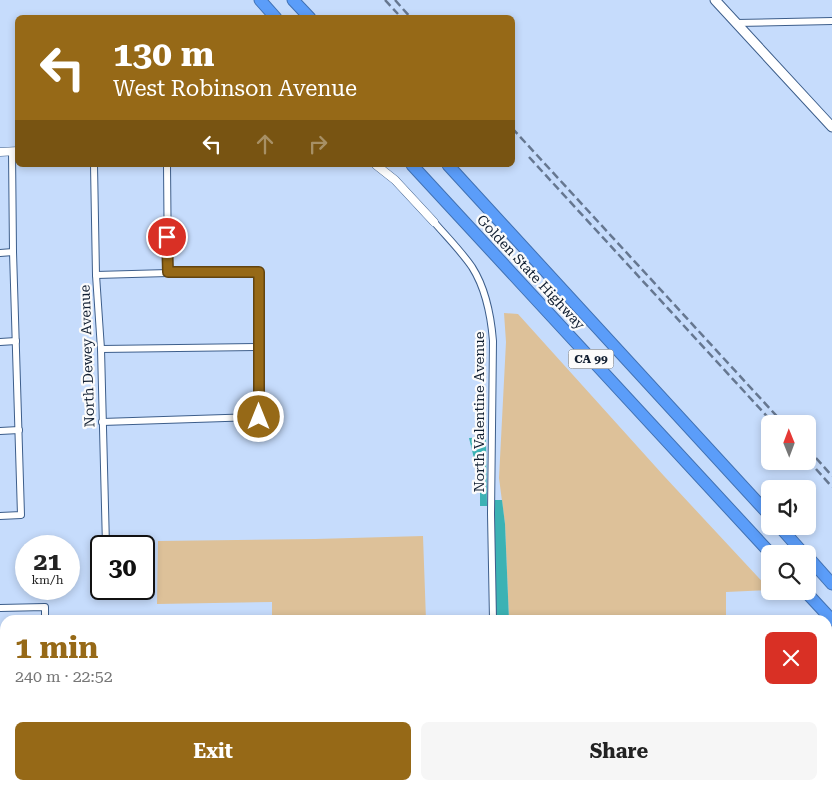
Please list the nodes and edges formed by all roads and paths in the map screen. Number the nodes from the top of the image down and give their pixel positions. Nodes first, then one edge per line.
1 (260, 0) edge
2 (293, 0) edge
3 (719, 2) edge
4 (273, 15) edge
5 (307, 15) edge
6 (832, 21) edge
7 (736, 24) junction
8 (832, 127) edge
9 (15, 151) edge
10 (0, 152) edge
11 (94, 167) edge
12 (167, 167) edge
13 (379, 167) edge
14 (414, 167) edge
15 (450, 167) edge
16 (434, 222) joint
17 (13, 252) junction
18 (0, 253) edge
19 (168, 272) junction
20 (96, 274) junction
21 (16, 341) junction
22 (0, 342) edge
23 (259, 347) junction
24 (101, 349) junction
25 (102, 422) junction
26 (19, 430) junction
27 (0, 431) edge
28 (761, 506) edge
29 (0, 516) edge
30 (106, 535) edge
31 (787, 535) edge
32 (763, 545) edge
33 (796, 545) edge
34 (816, 566) edge
35 (832, 584) edge
36 (814, 600) edge
37 (0, 608) edge
38 (45, 615) edge
39 (492, 615) edge
40 (828, 615) edge

1 - 4 highway
2 - 5 highway
3 - 7 main road
6 - 7 street
7 - 8 main road
9 - 10 street
9 - 17 street
11 - 20 street, North Dewey Avenue
12 - 19 street
13 - 16 street
14 - 32 highway, Golden State Highway / CA 99
15 - 28 highway, Golden State Highway / CA 99
16 - 39 street, North Valentine Avenue
17 - 18 street
17 - 21 street
19 - 20 street
19 - 23 street
20 - 24 street, North Dewey Avenue
21 - 22 street
21 - 26 street
23 - 24 street
23 - 25 street
24 - 25 street, North Dewey Avenue
25 - 30 street, North Dewey Avenue
26 - 27 street
26 - 29 street
31 - 33 highway
34 - 35 highway
36 - 40 highway
37 - 38 street

